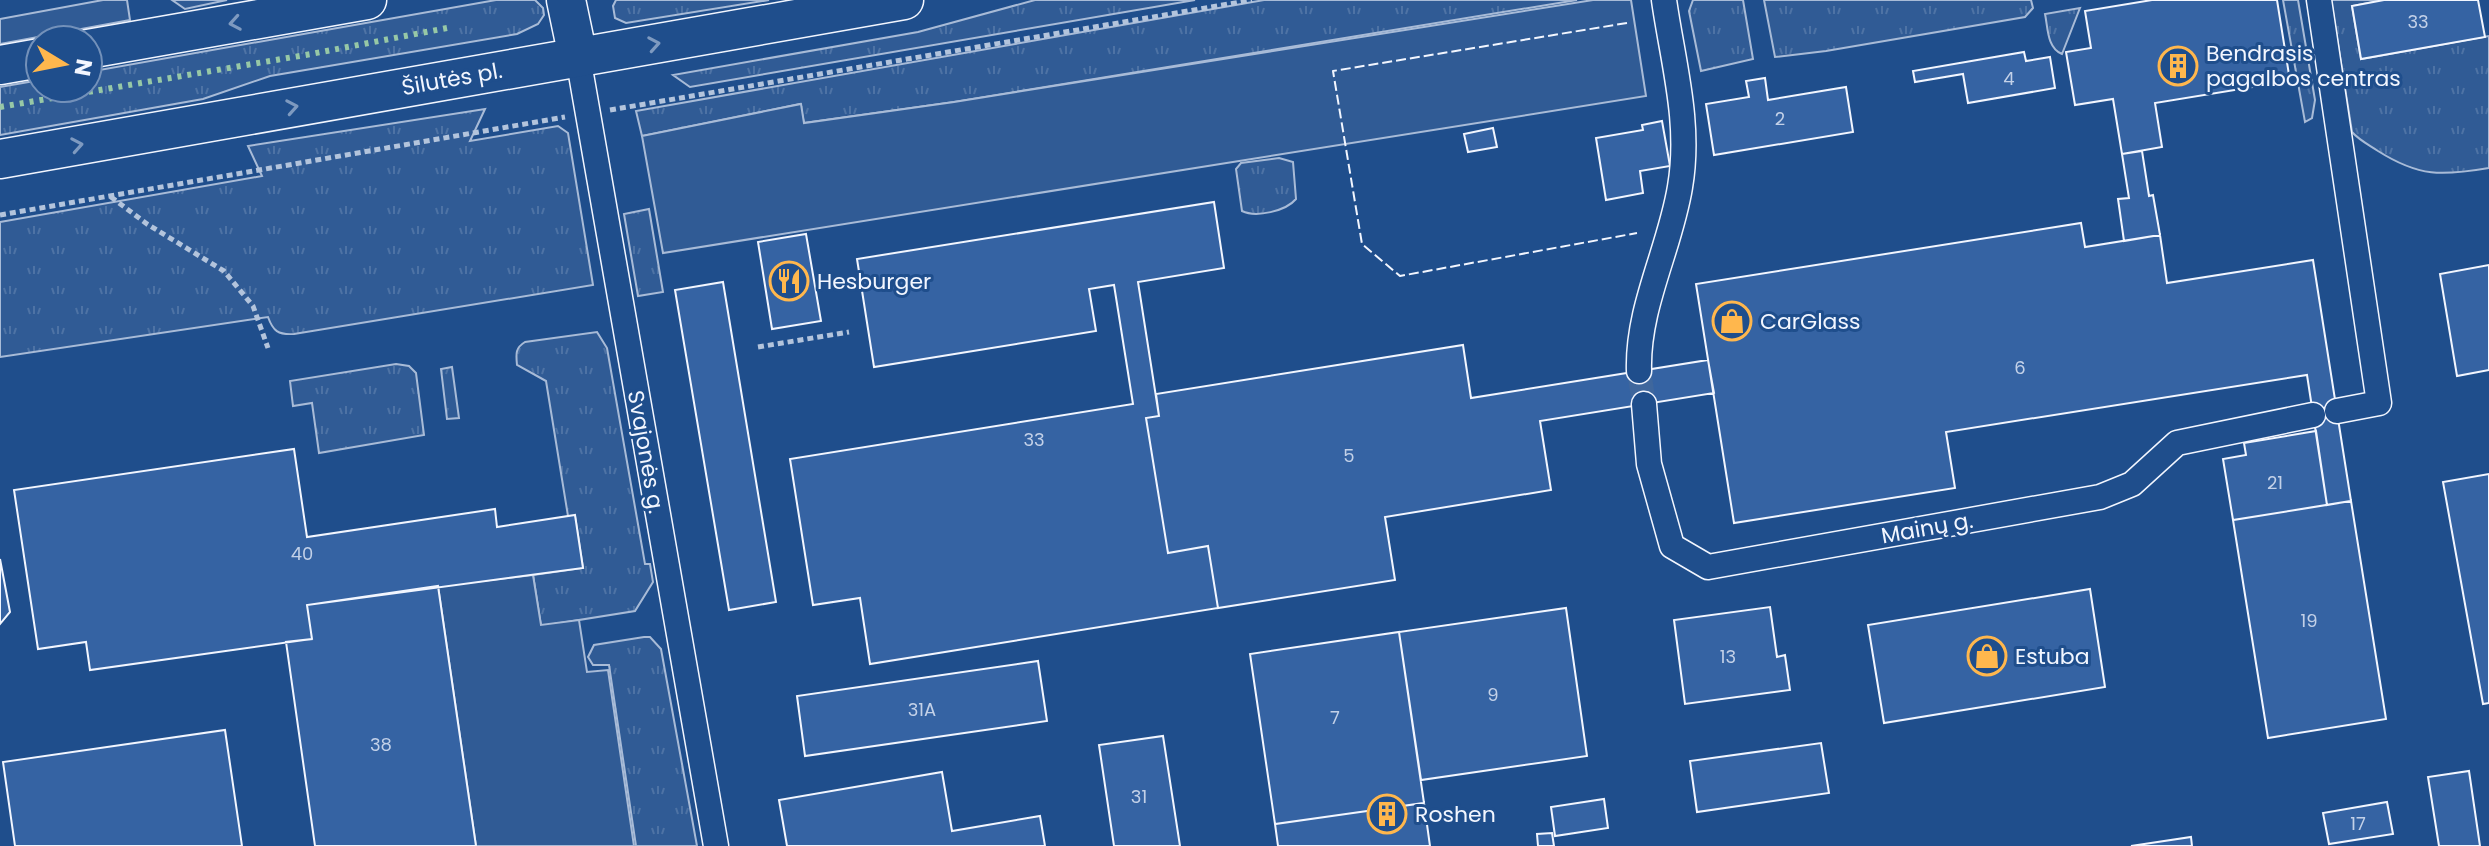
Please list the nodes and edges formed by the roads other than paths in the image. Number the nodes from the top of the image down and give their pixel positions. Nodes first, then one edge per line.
1 (367, 0) edge
2 (566, 0) edge
3 (904, 0) edge
4 (1664, 0) edge
5 (2319, 0) edge
6 (281, 7) edge
7 (104, 46) edge
8 (578, 57) junction
9 (24, 61) edge
10 (0, 65) edge
11 (0, 159) edge
12 (1639, 371) tunnel mouth
13 (1644, 404) tunnel mouth
14 (716, 846) edge

1 - 6 main road
2 - 8 main road
8 -> 3 main road, Šilutės pl.
4 - 12 street
5 - 13 street, Mainų g.
6 -> 7 main road
11 -> 8 main road, Šilutės pl.
8 - 14 street, Svajonės g.
9 - 10 main road

